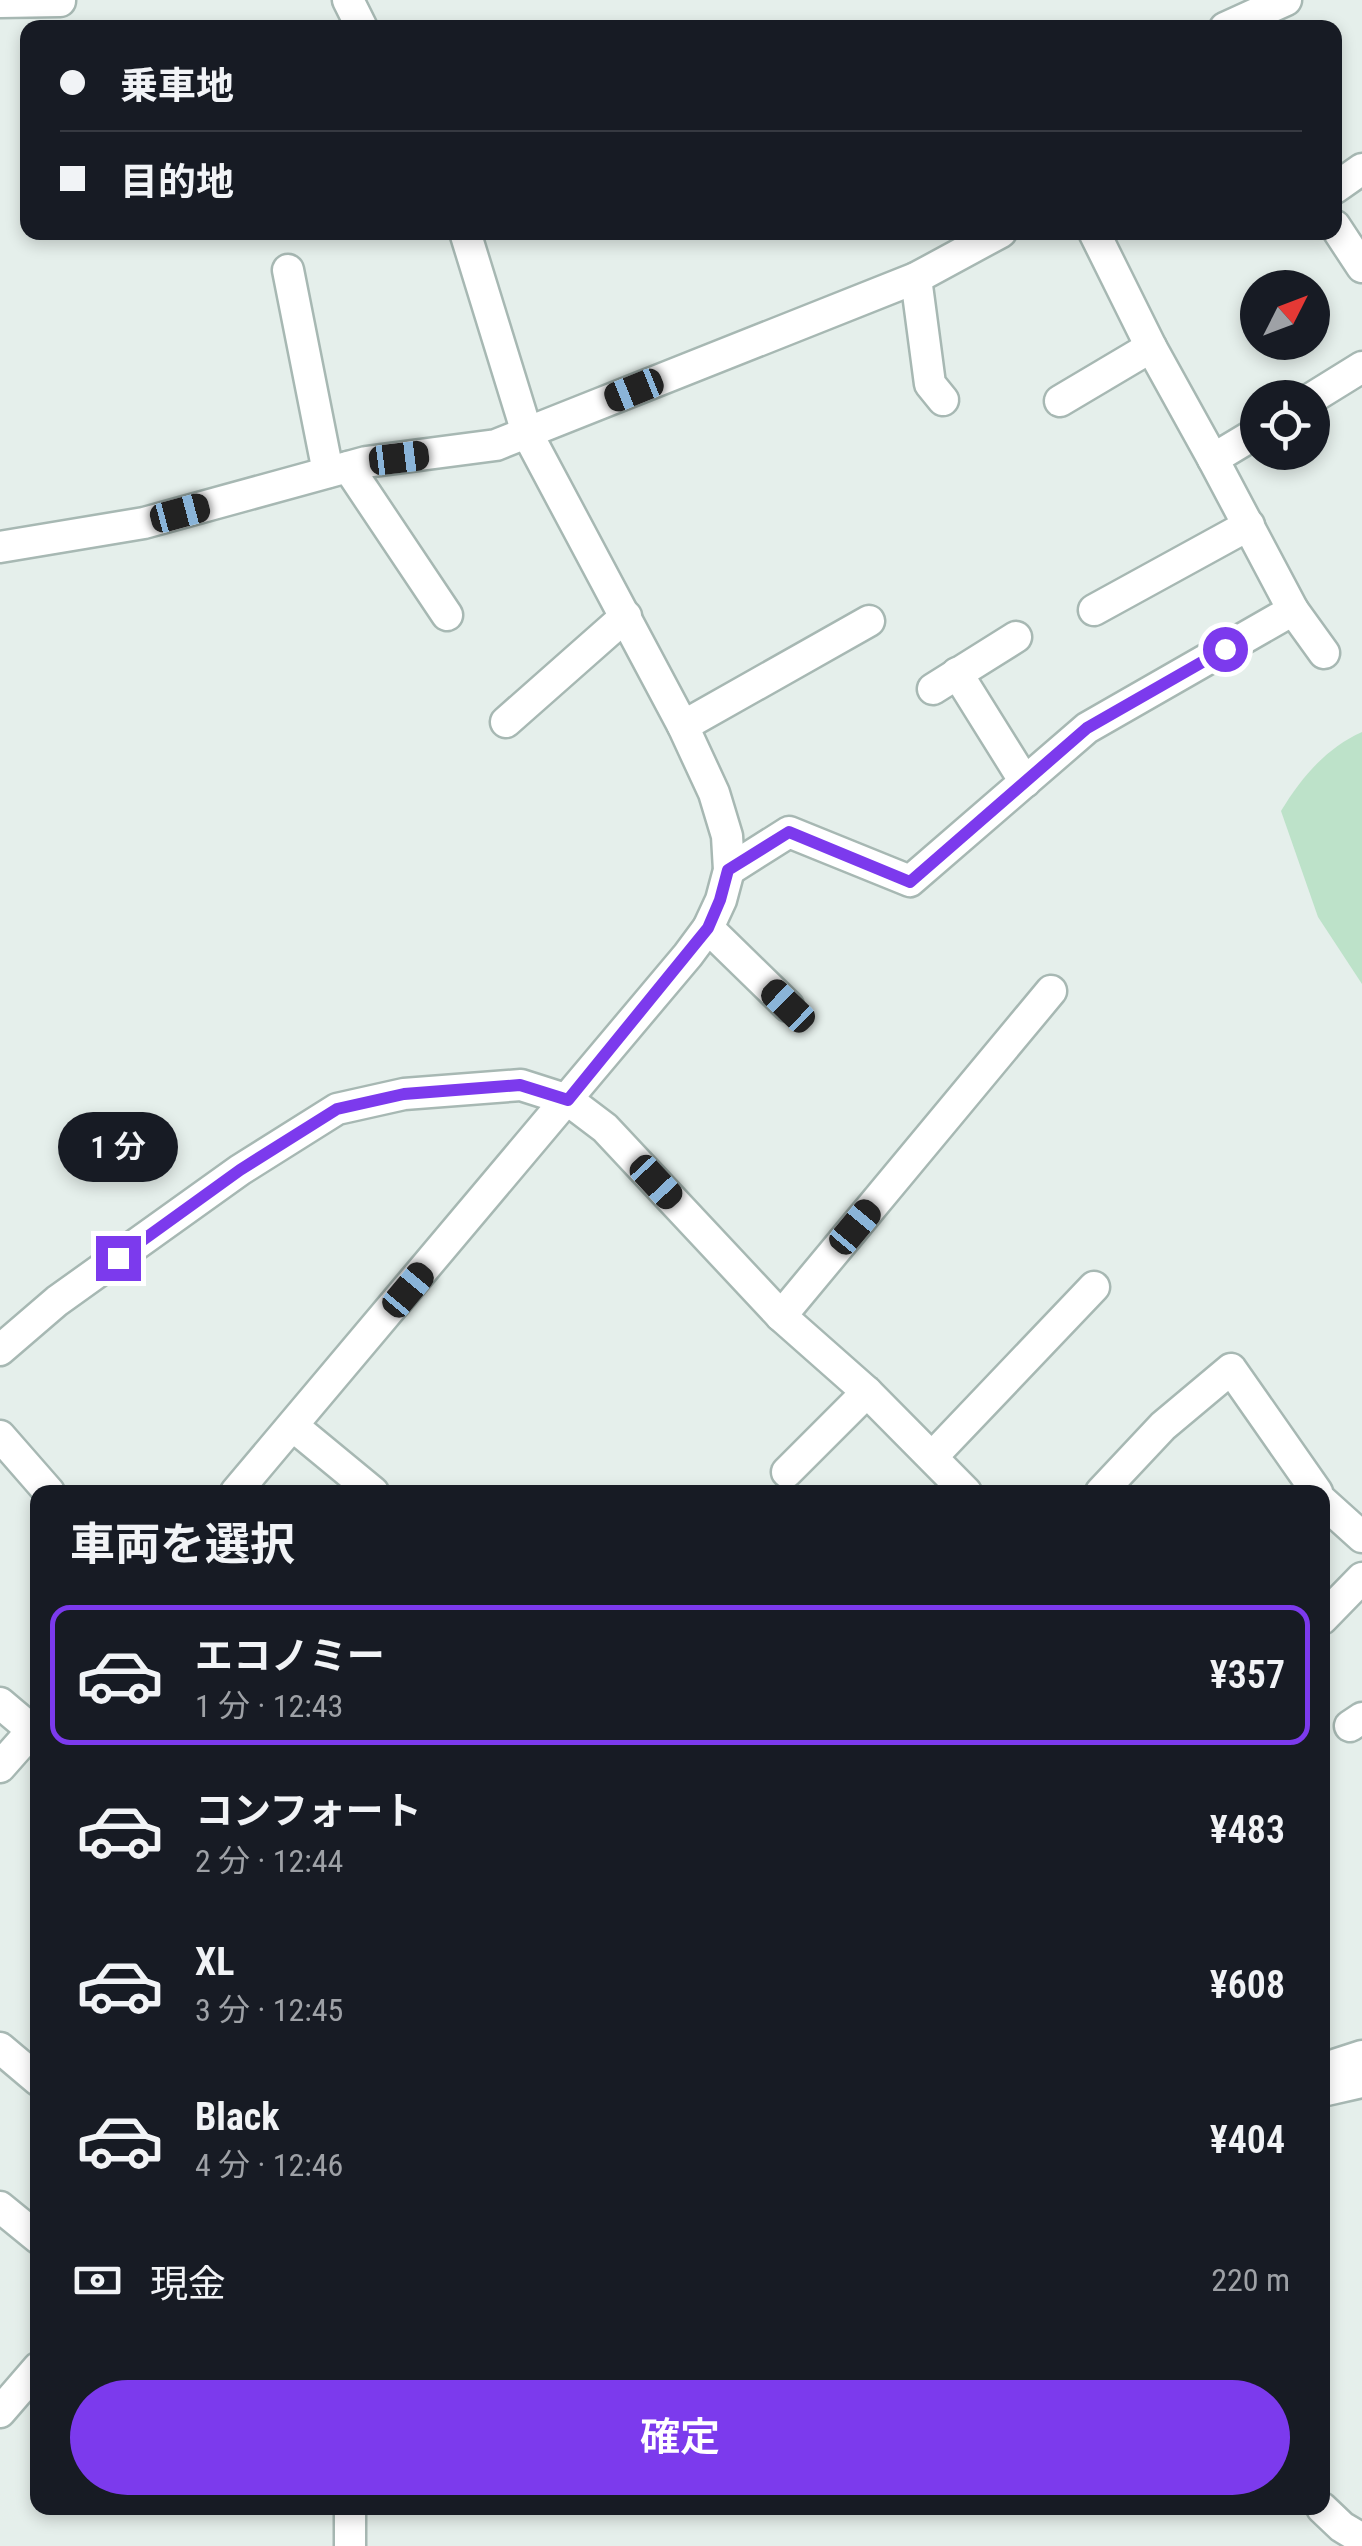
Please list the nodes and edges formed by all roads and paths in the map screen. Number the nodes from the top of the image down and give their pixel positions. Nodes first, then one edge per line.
1 (60, 0) edge
2 (1286, 0) edge
3 (0, 2) edge
4 (1242, 20) edge
5 (1342, 237) edge
6 (467, 240) edge
7 (985, 240) edge
8 (1098, 240) edge
9 (1362, 267) edge
10 (288, 270) dead end
11 (916, 278) junction
12 (1151, 347) junction
13 (1362, 367) edge
14 (1330, 387) edge
15 (943, 400) dead end
16 (1060, 401) dead end
17 (527, 433) junction
18 (1240, 443) edge
19 (1213, 459) junction
20 (338, 469) junction
21 (1249, 525) junction
22 (0, 546) edge
23 (1094, 610) dead end
24 (1294, 610) junction
25 (446, 615) dead end
26 (626, 616) junction
27 (869, 622) dead end
28 (1016, 636) dead end
29 (1324, 653) dead end
30 (506, 722) dead end
31 (682, 726) junction
32 (1025, 782) junction
33 (728, 870) junction
34 (708, 928) junction
35 (1051, 992) dead end
36 (788, 1006) dead end
37 (568, 1100) junction
38 (1094, 1287) dead end
39 (782, 1316) junction
40 (0, 1350) edge
41 (866, 1392) junction
42 (293, 1426) junction
43 (0, 1436) edge
44 (933, 1456) junction
45 (787, 1472) dead end
46 (43, 1485) edge
47 (242, 1485) edge
48 (364, 1485) edge
49 (960, 1485) edge
50 (1108, 1485) edge
51 (1312, 1485) edge
52 (1330, 1508) edge
53 (1362, 1538) edge
54 (1362, 1578) edge
55 (1330, 1611) edge
56 (0, 1703) edge
57 (30, 1724) edge
58 (30, 1733) edge
59 (0, 1767) edge
60 (0, 2048) edge
61 (1362, 2056) edge
62 (1330, 2066) edge
63 (30, 2073) edge
64 (1362, 2082) edge
65 (1330, 2089) edge
66 (0, 2207) edge
67 (30, 2231) edge
68 (30, 2377) edge
69 (0, 2412) edge
70 (350, 2515) edge
71 (1329, 2515) edge
72 (1362, 2539) edge
73 (350, 2546) edge

1 - 3 street
2 - 4 street
5 - 9 street
6 - 17 street
7 - 11 street
8 - 12 street
10 - 20 street
11 - 15 street
11 - 17 street
12 - 16 street
12 - 19 street
13 - 14 street
17 - 20 street
17 - 26 street
18 - 19 street
19 - 21 street
20 - 22 street
20 - 25 street
21 - 23 street
21 - 24 street
24 - 29 street
24 - 32 street
26 - 30 street
26 - 31 street
27 - 31 street
28 - 32 street
31 - 33 street
32 - 33 street
33 - 34 street
34 - 36 street
34 - 37 street
35 - 39 street
37 - 39 street
37 - 40 street
37 - 42 street
38 - 44 street
39 - 41 street
41 - 44 street
41 - 45 street
42 - 47 street
42 - 48 street
43 - 46 street
44 - 49 street
50 - 51 street
52 - 53 street
54 - 55 street
56 - 57 street
58 - 59 street
60 - 63 street
61 - 62 street
64 - 65 street
66 - 67 street
68 - 69 street
70 - 73 street
71 - 72 street

